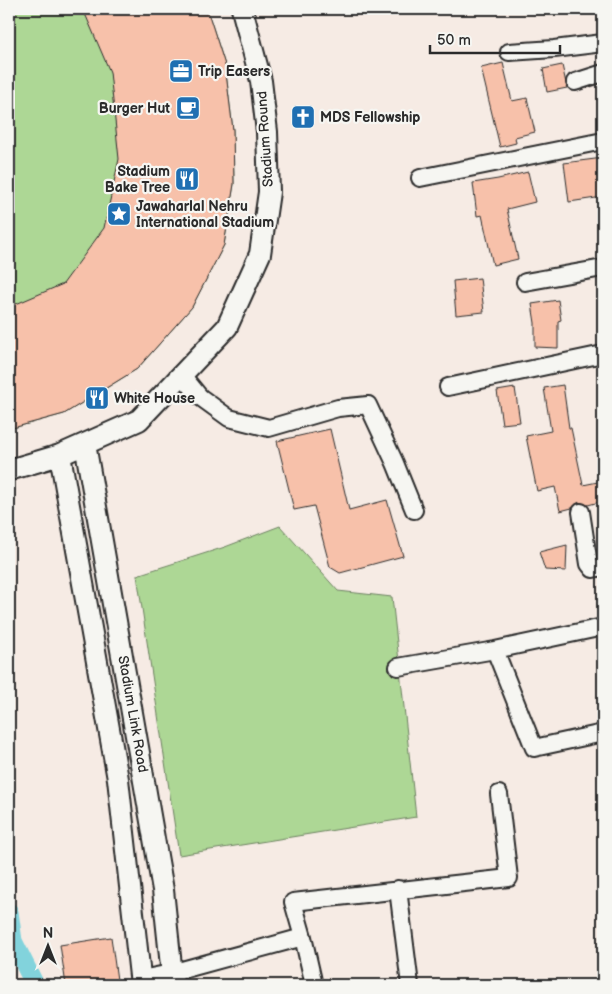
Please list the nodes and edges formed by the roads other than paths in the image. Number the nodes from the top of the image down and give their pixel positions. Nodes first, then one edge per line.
1 (242, 9) edge
2 (603, 43) edge
3 (509, 52) dead end
4 (603, 73) edge
5 (575, 82) dead end
6 (603, 141) edge
7 (420, 178) dead end
8 (603, 268) edge
9 (525, 282) dead end
10 (603, 354) edge
11 (182, 375) junction
12 (448, 387) dead end
13 (85, 444) junction
14 (60, 455) junction
15 (9, 470) edge
16 (414, 510) dead end
17 (581, 512) dead end
18 (603, 567) edge
19 (603, 627) edge
20 (495, 650) junction
21 (398, 667) dead end
22 (603, 733) edge
23 (499, 794) dead end
24 (398, 890) junction
25 (303, 937) junction
26 (172, 979) edge
27 (141, 982) edge
28 (314, 985) edge
29 (410, 985) edge

1 - 11 street, Stadium Round
2 - 3 street
4 - 5 street
6 - 7 street
8 - 9 street
10 - 12 street
11 - 13 street, Stadium Round
11 - 16 street
13 - 14 street, Stadium Round
13 - 26 street, Stadium Link Road
14 - 15 street, Stadium Round
14 - 27 street, Stadium Link Road
17 - 18 street
19 - 20 street
20 - 21 street
20 - 22 street
23 - 24 street
24 - 25 street
24 - 29 street
25 - 26 street
25 - 28 street
26 - 27 street

